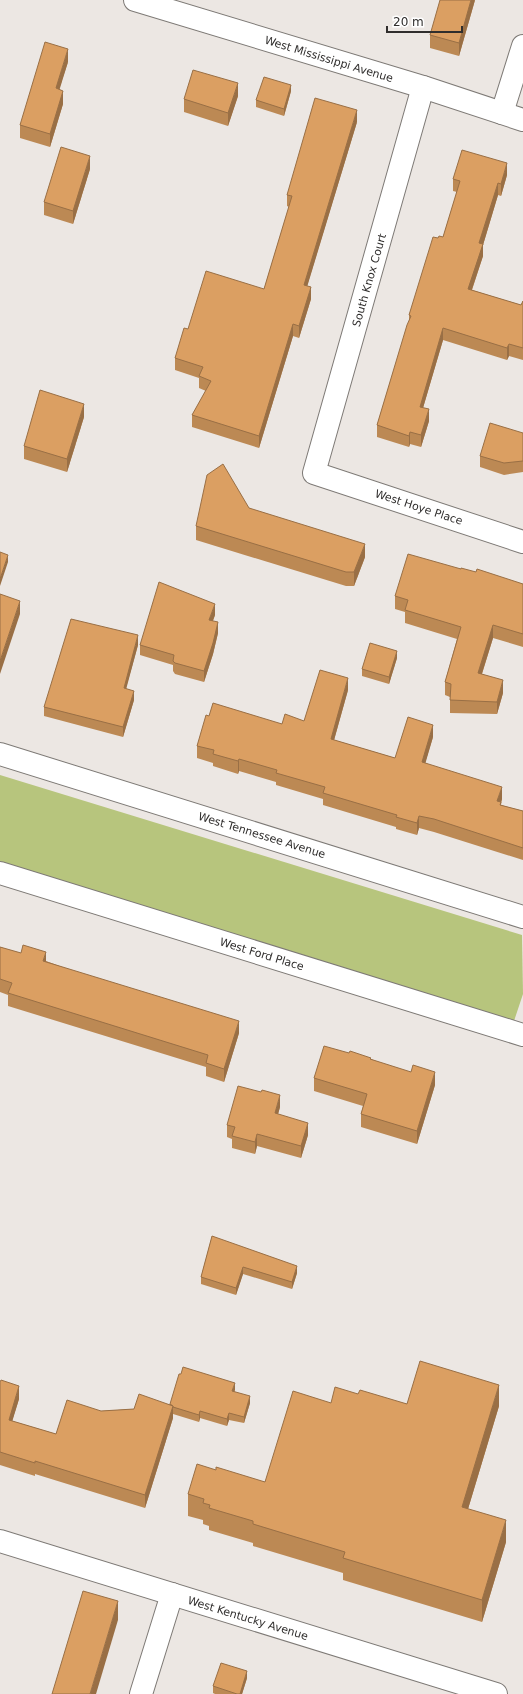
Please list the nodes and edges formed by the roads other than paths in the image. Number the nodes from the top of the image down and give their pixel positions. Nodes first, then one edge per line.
1 (135, 0) edge
2 (174, 5) edge
3 (523, 46) edge
4 (423, 87) junction
5 (502, 113) junction
6 (523, 120) edge
7 (314, 473) joint
8 (523, 542) edge
9 (0, 754) edge
10 (0, 873) edge
11 (523, 916) edge
12 (523, 1035) edge
13 (0, 1541) edge
14 (172, 1594) junction
15 (141, 1694) edge
16 (496, 1694) edge

1 - 2 street, West Mississippi Avenue
2 - 4 street, West Mississippi Avenue
3 - 5 street
4 - 5 street, West Mississippi Avenue
4 - 7 street, South Knox Court
5 - 6 street, West Mississippi Avenue
7 - 8 street, West Hoye Place
9 - 11 street, West Tennessee Avenue
10 - 12 street, West Ford Place
13 - 14 street, West Kentucky Avenue
14 - 15 street
14 - 16 street, West Kentucky Avenue

